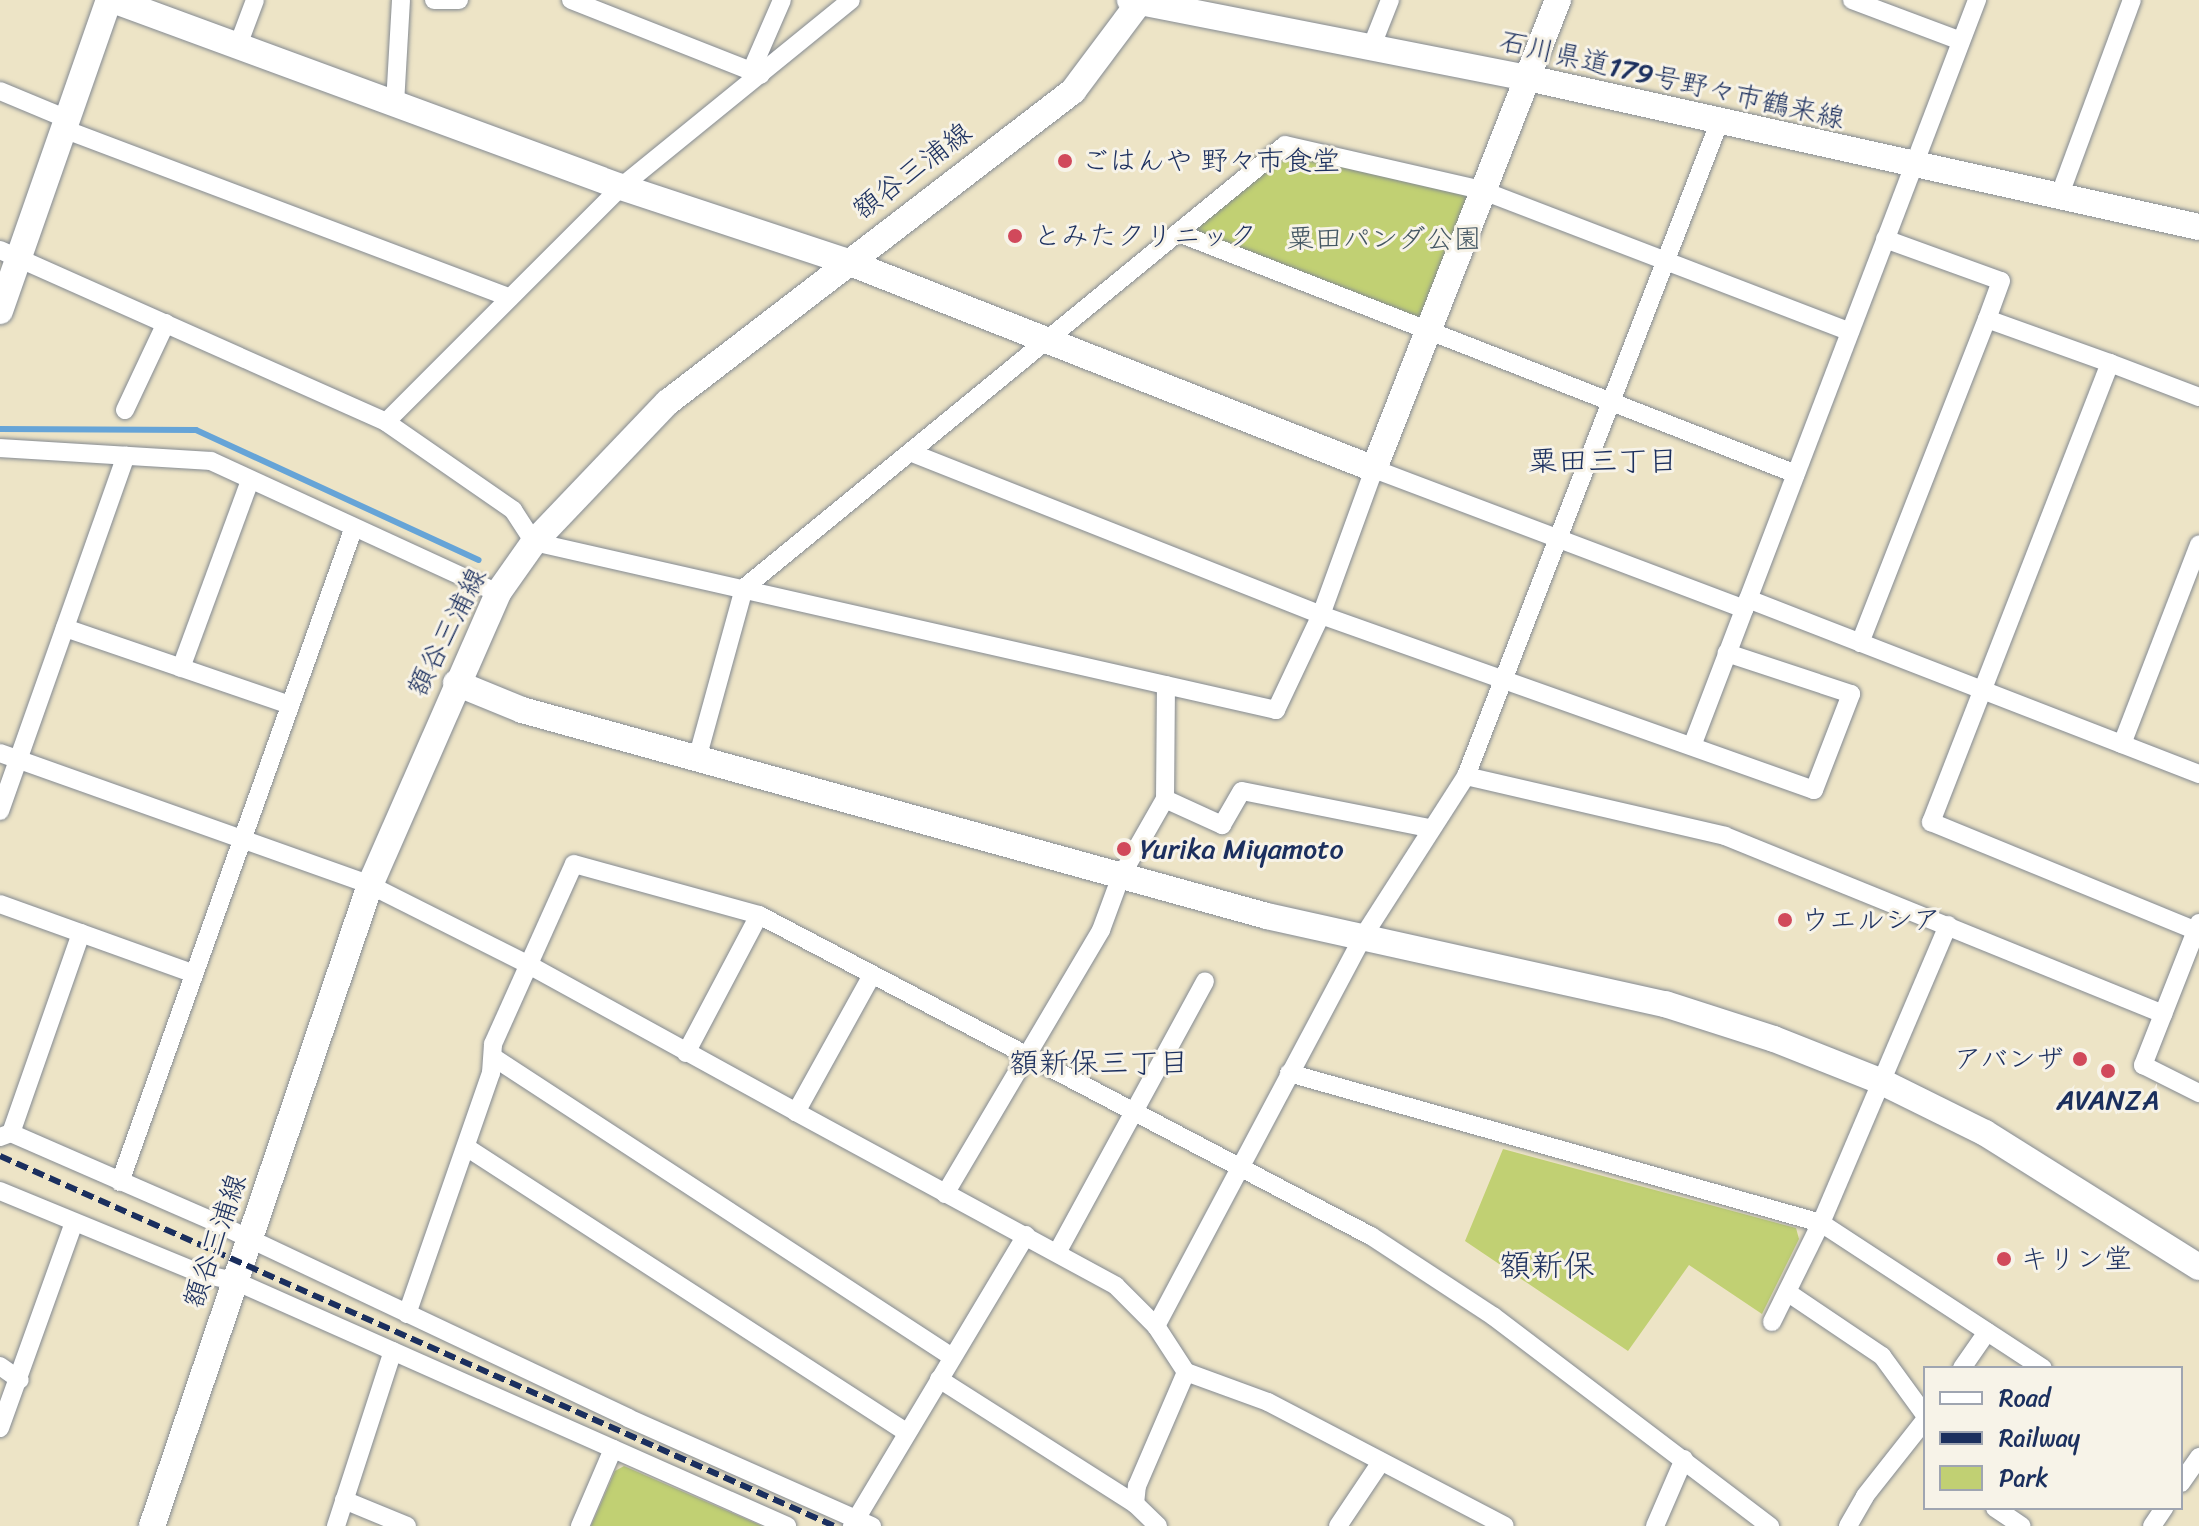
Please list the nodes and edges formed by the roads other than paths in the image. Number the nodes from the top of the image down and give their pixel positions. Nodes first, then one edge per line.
1 (111, 0) edge
2 (255, 0) edge
3 (401, 0) edge
4 (434, 0) edge
5 (459, 0) edge
6 (571, 0) edge
7 (782, 0) edge
8 (851, 0) edge
9 (1390, 0) edge
10 (1558, 0) edge
11 (1852, 0) edge
12 (1977, 0) edge
13 (2132, 0) edge
14 (1137, 1) edge
15 (1961, 41) junction
16 (237, 48) junction
17 (1371, 48) junction
18 (757, 72) junction
19 (1528, 78) junction
20 (0, 91) edge
21 (395, 104) junction
22 (63, 123) junction
23 (1719, 123) junction
24 (1913, 165) junction
25 (621, 187) junction
26 (1481, 190) junction
27 (2059, 197) junction
28 (2198, 223) edge
29 (1181, 234) junction
30 (1885, 239) junction
31 (8, 252) edge
32 (845, 261) junction
33 (1665, 261) junction
34 (510, 298) junction
35 (0, 311) edge
36 (1987, 319) junction
37 (166, 323) junction
38 (1427, 330) junction
39 (1850, 332) junction
40 (1048, 340) junction
41 (2110, 363) junction
42 (2199, 397) edge
43 (1611, 402) junction
44 (125, 410) dead end
45 (386, 422) junction
46 (0, 448) edge
47 (912, 453) junction
48 (126, 456) junction
49 (1374, 469) junction
50 (1796, 474) junction
51 (250, 480) junction
52 (353, 530) junction
53 (1558, 538) junction
54 (2199, 544) edge
55 (531, 546) junction
56 (502, 588) junction
57 (744, 588) junction
58 (1746, 604) junction
59 (1321, 615) junction
60 (65, 628) junction
61 (1860, 643) junction
62 (1727, 653) junction
63 (181, 668) junction
64 (1503, 678) junction
65 (456, 683) junction
66 (1166, 685) junction
67 (1983, 690) junction
68 (290, 705) junction
69 (2122, 744) junction
70 (1692, 746) junction
71 (0, 753) edge
72 (18, 759) junction
73 (697, 759) junction
74 (2199, 774) edge
75 (1466, 776) junction
76 (1165, 799) junction
77 (0, 811) edge
78 (1429, 828) junction
79 (243, 838) junction
80 (1121, 876) junction
81 (370, 885) junction
82 (0, 904) edge
83 (759, 915) junction
84 (1948, 925) junction
85 (2198, 929) edge
86 (81, 933) junction
87 (1364, 935) junction
88 (529, 965) junction
89 (194, 974) junction
90 (872, 975) junction
91 (1205, 981) dead end
92 (2163, 1014) junction
93 (686, 1053) junction
94 (1025, 1055) junction
95 (493, 1057) junction
96 (1289, 1073) junction
97 (1880, 1081) junction
98 (2199, 1093) edge
99 (796, 1112) junction
100 (1135, 1113) junction
101 (6, 1135) edge
102 (466, 1147) junction
103 (1238, 1167) junction
104 (120, 1182) junction
105 (0, 1191) edge
106 (945, 1194) junction
107 (74, 1223) junction
108 (1821, 1223) junction
109 (1026, 1235) junction
110 (249, 1243) junction
111 (1058, 1251) junction
112 (2199, 1267) edge
113 (235, 1281) junction
114 (1787, 1292) junction
115 (407, 1314) junction
116 (1772, 1322) dead end
117 (1156, 1326) junction
118 (1987, 1332) junction
119 (393, 1351) junction
120 (952, 1357) junction
121 (0, 1366) edge
122 (1963, 1366) edge
123 (2040, 1366) edge
124 (1186, 1372) junction
125 (939, 1379) junction
126 (20, 1380) junction
127 (1923, 1414) edge
128 (1923, 1420) edge
129 (0, 1428) edge
130 (906, 1432) junction
131 (613, 1449) junction
132 (1684, 1459) junction
133 (1381, 1462) junction
134 (344, 1500) junction
135 (1135, 1504) junction
136 (1998, 1510) edge
137 (853, 1522) edge
138 (152, 1526) edge
139 (336, 1526) edge
140 (407, 1526) edge
141 (580, 1526) edge
142 (787, 1526) edge
143 (872, 1526) edge
144 (1158, 1526) edge
145 (1338, 1526) edge
146 (1505, 1526) edge
147 (1655, 1526) edge
148 (1770, 1526) edge
149 (1848, 1526) edge
150 (2022, 1526) edge

1 - 16 street
1 - 22 street
2 - 16 street
3 - 21 street
4 - 5 street
6 - 18 street
7 - 18 street
8 - 18 street
9 - 17 street
10 - 19 street
11 - 15 street
12 - 15 street
13 - 27 street
14 - 17 street, 石川県道179号野々市鶴来線
14 - 32 street, 額谷三浦線
15 - 24 street
16 - 21 street
17 - 19 street, 石川県道179号野々市鶴来線
18 - 25 street
19 - 23 street, 石川県道179号野々市鶴来線
19 - 26 street
20 - 22 street
21 - 25 street
22 - 31 street
22 - 34 street
23 - 24 street, 石川県道179号野々市鶴来線
23 - 33 street
24 - 27 street, 石川県道179号野々市鶴来線
24 - 30 street
25 - 32 street
25 - 34 street
26 - 29 street
26 - 33 street
26 - 38 street
27 - 28 street, 石川県道179号野々市鶴来線
29 - 38 street
29 - 40 street
30 - 36 street
30 - 39 street
31 - 35 street
31 - 37 street
32 - 40 street
32 - 55 street, 額谷三浦線
33 - 39 street
33 - 43 street
34 - 45 street
36 - 41 street
36 - 61 street
37 - 44 street
37 - 45 street
38 - 43 street
38 - 49 street
39 - 50 street
40 - 47 street
40 - 49 street
41 - 42 street
41 - 67 street
43 - 50 street
43 - 53 street
45 - 55 street
46 - 48 street
47 - 57 street
47 - 59 street
48 - 51 street
48 - 60 street
49 - 53 street
49 - 59 street
50 - 58 street
51 - 52 street
51 - 63 street
52 - 56 street
52 - 68 street
53 - 58 street
53 - 64 street
54 - 69 street
55 - 56 street, 額谷三浦線
55 - 57 street
56 - 65 street, 額谷三浦線
57 - 66 street
57 - 73 street
58 - 61 street
58 - 62 street
59 - 64 street
59 - 66 street
60 - 63 street
60 - 72 street
61 - 67 street
62 - 70 street
62 - 70 street
63 - 68 street
64 - 70 street
64 - 75 street
65 - 73 street
65 - 81 street, 額谷三浦線
66 - 76 street
67 - 69 street
67 - 85 street
68 - 79 street
69 - 74 street
71 - 72 street
72 - 77 street
72 - 79 street
73 - 80 street
75 - 78 street
75 - 84 street
76 - 78 street
76 - 80 street
78 - 87 street
79 - 81 street
79 - 89 street
80 - 87 street
80 - 94 street
81 - 88 street
81 - 110 street, 額谷三浦線
82 - 86 street
83 - 88 street
83 - 90 street
83 - 93 street
84 - 92 street
84 - 97 street
85 - 92 street
86 - 89 street
86 - 101 street
87 - 96 street
87 - 97 street
88 - 93 street
88 - 95 street
89 - 104 street
90 - 94 street
90 - 99 street
91 - 100 street
92 - 98 street
93 - 99 street
94 - 100 street
94 - 106 street
95 - 102 street
95 - 120 street
96 - 103 street
96 - 108 street
97 - 108 street
97 - 112 street
99 - 106 street
100 - 103 street
100 - 111 street
101 - 104 street
102 - 115 street
102 - 130 street
103 - 117 street
103 - 132 street
104 - 110 street
105 - 107 street
106 - 109 street
107 - 113 street
107 - 126 street
108 - 114 street
108 - 118 street
109 - 111 street
109 - 120 street
110 - 113 street, 額谷三浦線
110 - 115 street
111 - 117 street
113 - 119 street
113 - 138 street, 額谷三浦線
114 - 116 street
114 - 127 street
115 - 137 street
117 - 124 street
118 - 122 street
118 - 123 street
119 - 131 street
119 - 134 street
120 - 125 street
121 - 126 street
124 - 133 street
124 - 135 street
125 - 130 street
125 - 135 street
126 - 129 street
128 - 149 street
130 - 137 street
131 - 141 street
131 - 142 street
132 - 147 street
132 - 148 street
133 - 145 street
133 - 146 street
134 - 139 street
134 - 140 street
135 - 144 street
136 - 150 street
137 - 143 street

